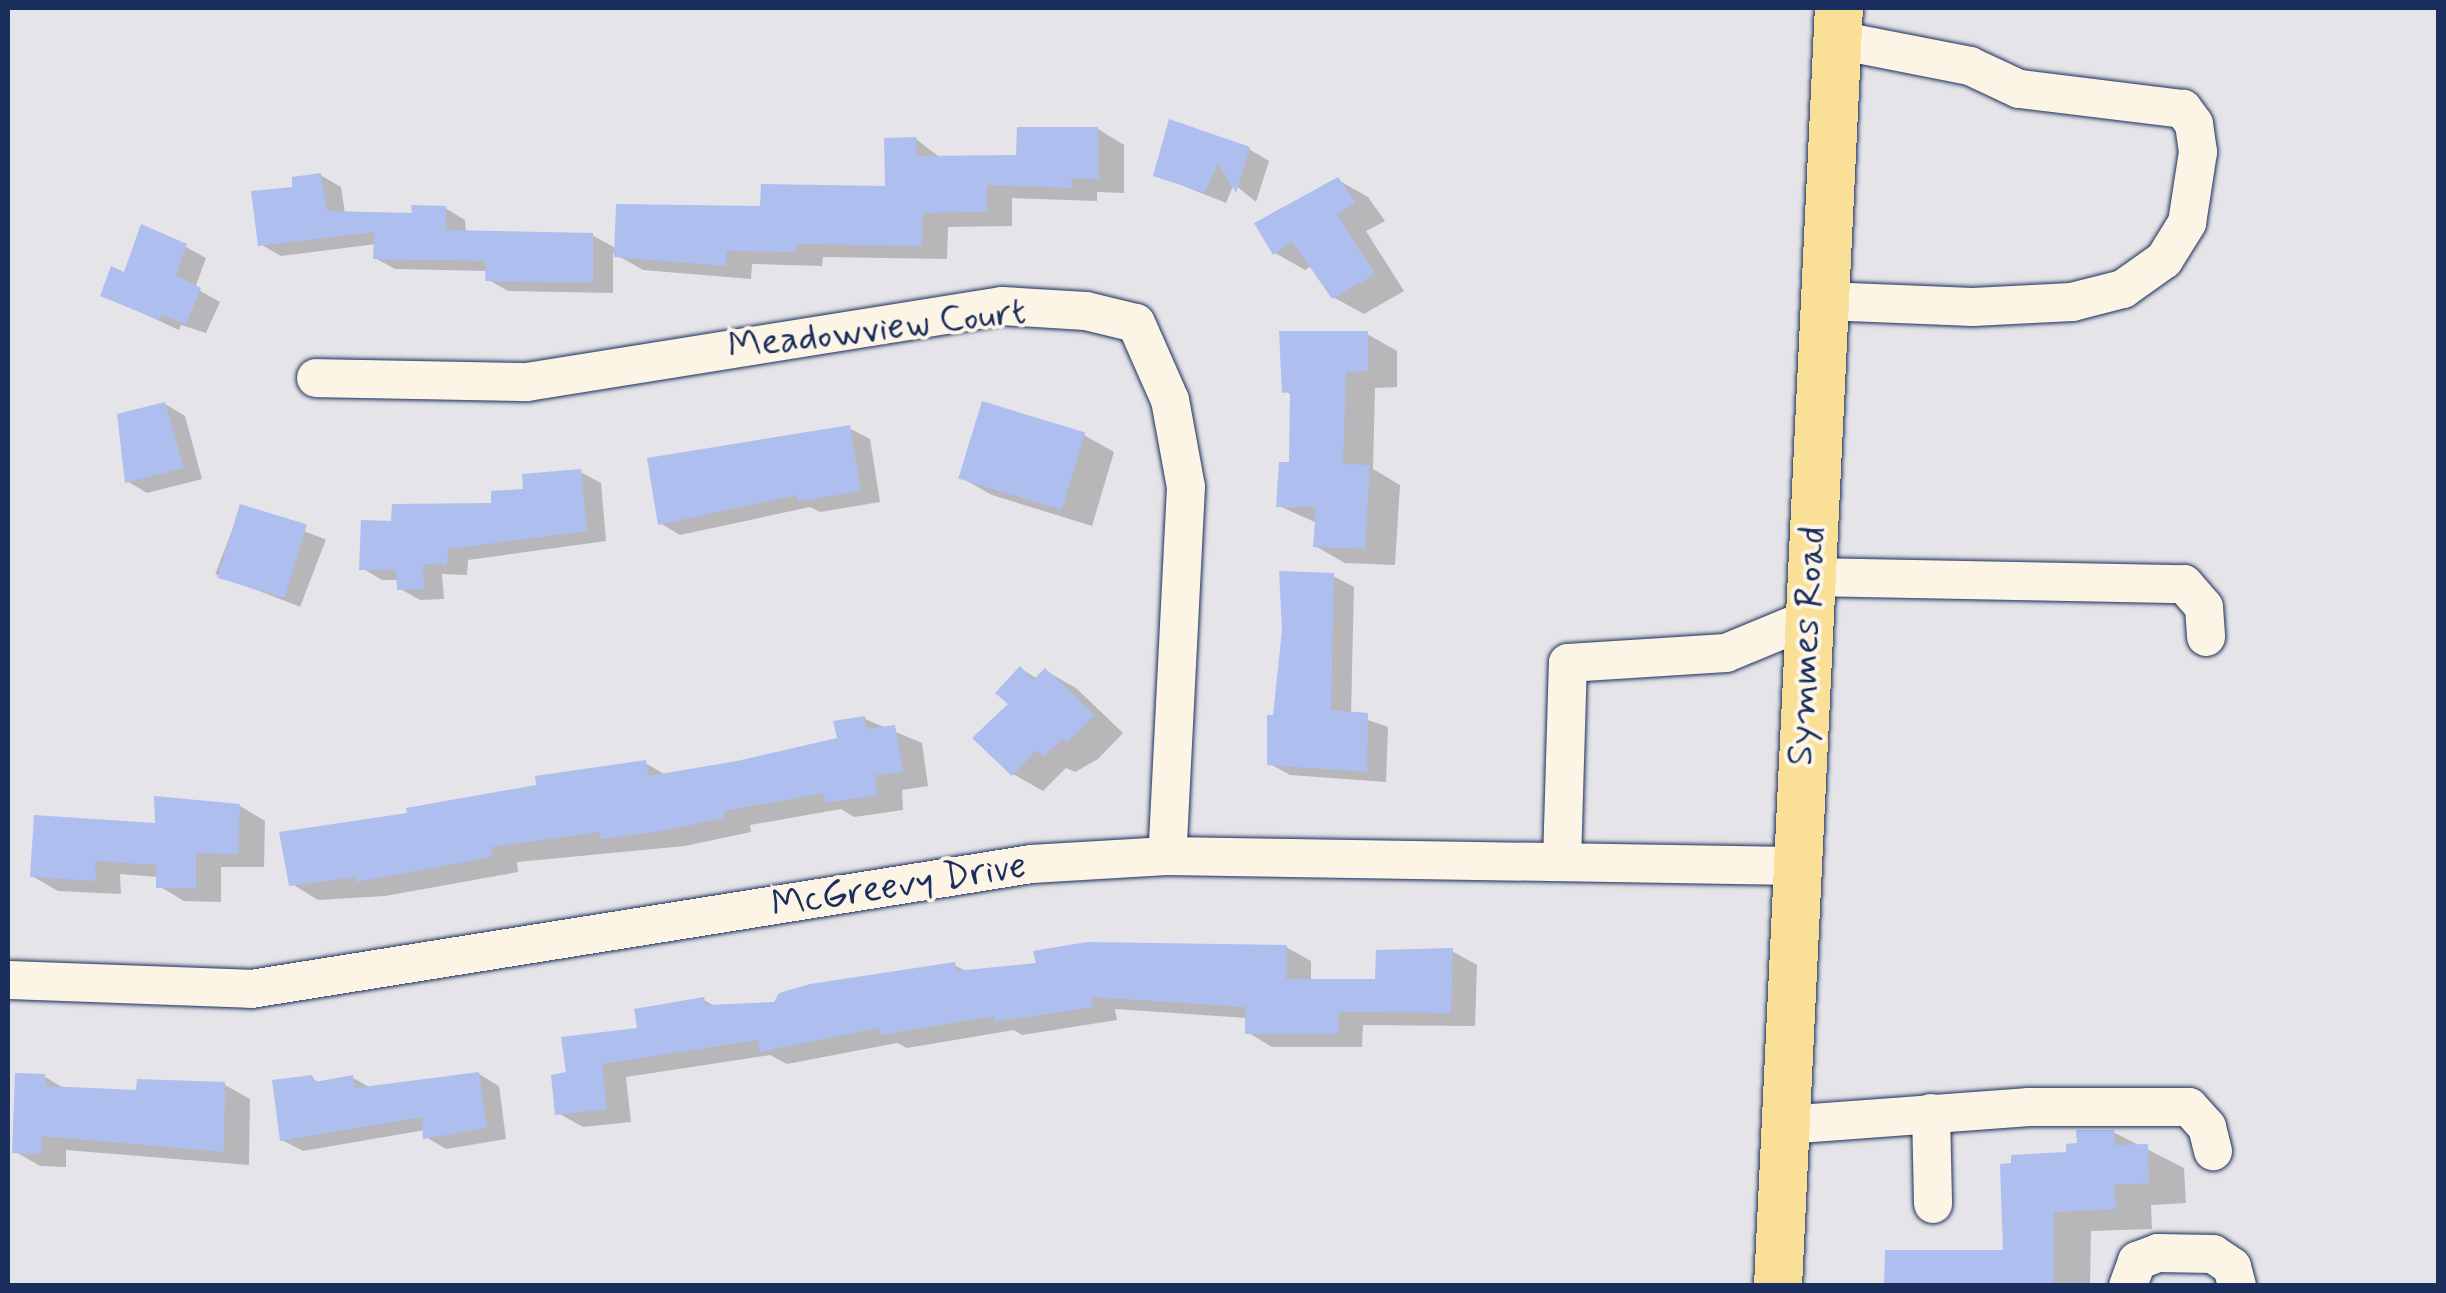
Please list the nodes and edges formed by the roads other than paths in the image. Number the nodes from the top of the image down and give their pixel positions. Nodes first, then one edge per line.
1 (1838, 24) edge
2 (1824, 301) junction
3 (316, 378) dead end
4 (1809, 598) junction
5 (2206, 637) dead end
6 (1167, 856) junction
7 (1562, 862) junction
8 (1796, 866) junction
9 (8, 980) edge
10 (1931, 1113) junction
11 (1785, 1124) junction
12 (2213, 1152) dead end
13 (1933, 1204) dead end
14 (1778, 1286) edge
15 (2128, 1286) edge
16 (2237, 1286) edge

1 - 2 main road, Symmes Road
1 - 2 street
2 - 4 main road, Symmes Road
3 - 6 street, Meadowview Court
4 - 5 street
4 - 7 street
4 - 8 main road, Symmes Road
6 - 7 street, McGreevy Drive
6 - 9 street, McGreevy Drive
7 - 8 street, McGreevy Drive
8 - 11 main road, Symmes Road
10 - 11 street
10 - 12 street
10 - 13 street
11 - 14 main road, Symmes Road
15 - 16 street

